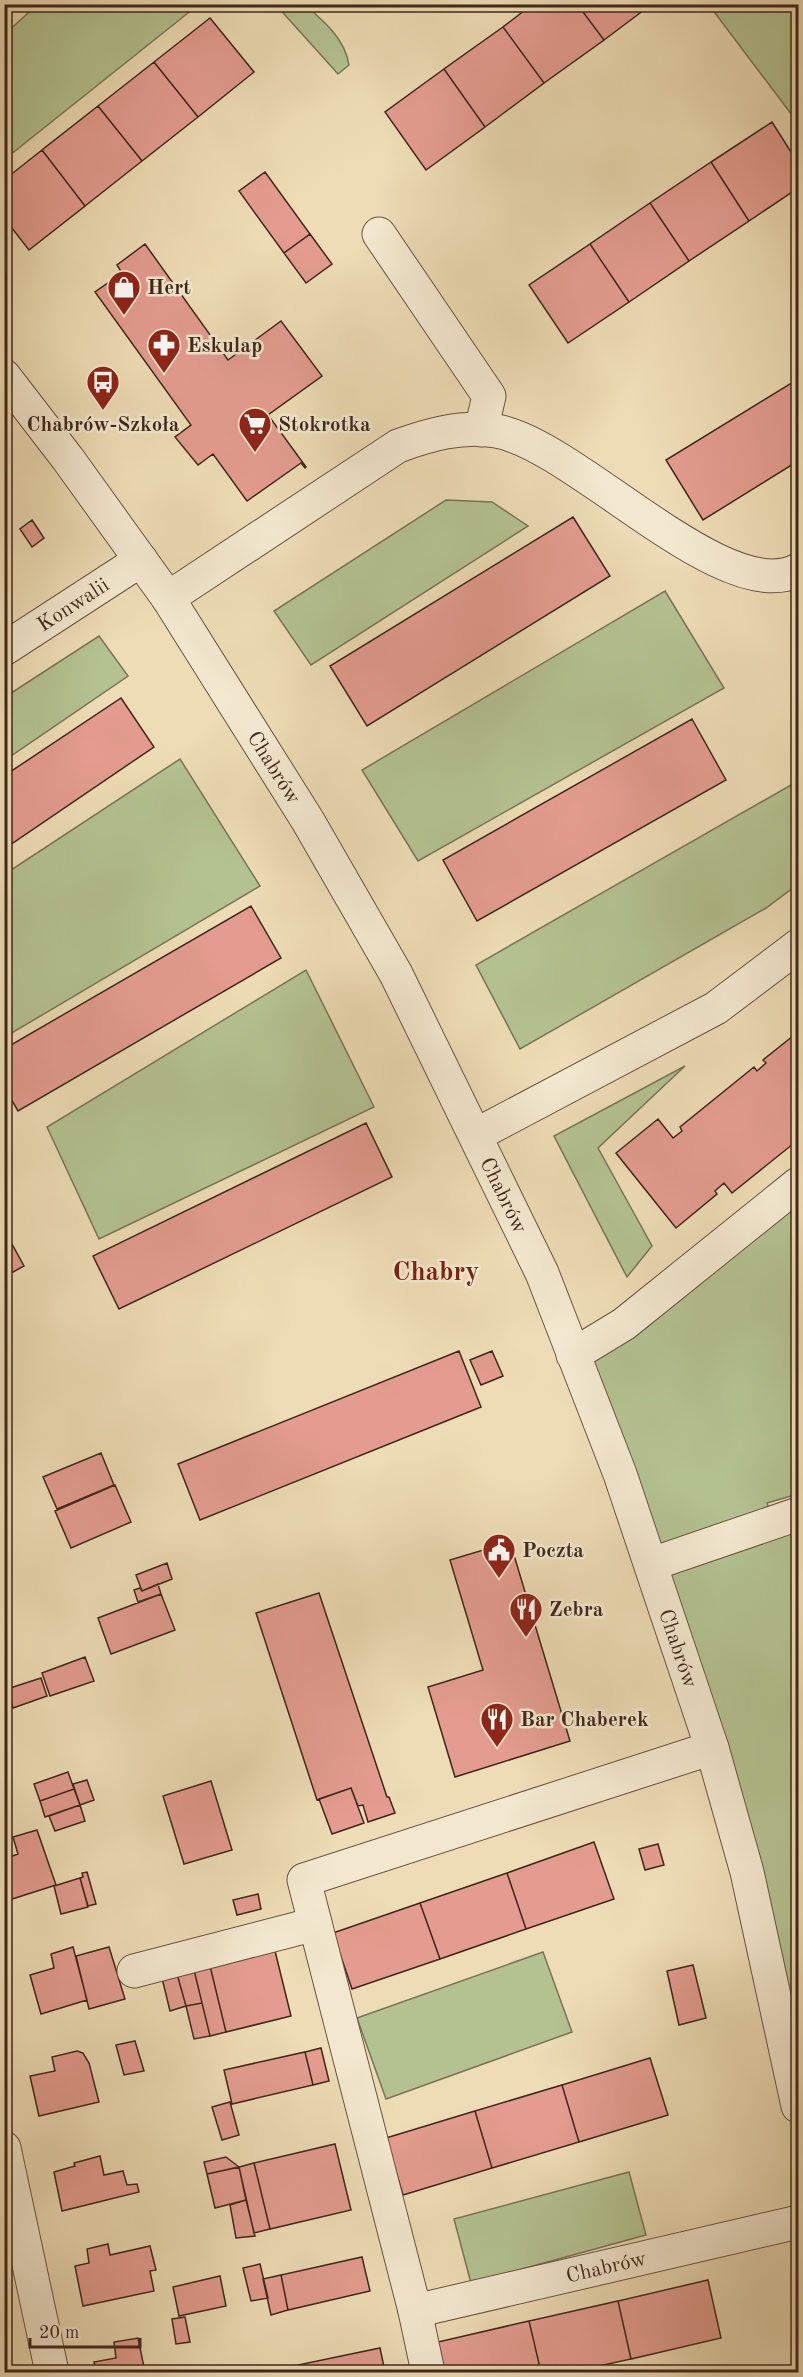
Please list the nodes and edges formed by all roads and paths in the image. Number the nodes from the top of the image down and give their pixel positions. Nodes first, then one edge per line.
1 (379, 234) dead end
2 (4, 376) edge
3 (481, 430) junction
4 (141, 560) junction
5 (798, 570) edge
6 (168, 598) junction
7 (4, 649) edge
8 (798, 946) edge
9 (476, 1136) junction
10 (798, 1184) edge
11 (573, 1355) junction
12 (798, 1514) edge
13 (652, 1564) junction
14 (712, 1748) junction
15 (315, 1924) junction
16 (134, 1971) dead end
17 (798, 2106) edge
18 (4, 2148) edge
19 (798, 2223) edge
20 (415, 2312) junction
21 (52, 2373) edge
22 (428, 2373) edge

1 - 3 street
2 - 4 street, Chabrów
3 - 5 street
3 - 6 street
4 - 6 street, Chabrów
4 - 7 street, Konwalii
6 - 9 street, Chabrów
8 - 9 street
9 - 11 street, Chabrów
10 - 11 street
11 - 13 street, Chabrów
12 - 13 street
13 - 14 street, Chabrów
14 - 15 street
14 - 17 street, Chabrów
15 - 16 street
15 - 20 street
18 - 21 street
19 - 20 street, Chabrów
20 - 22 street

